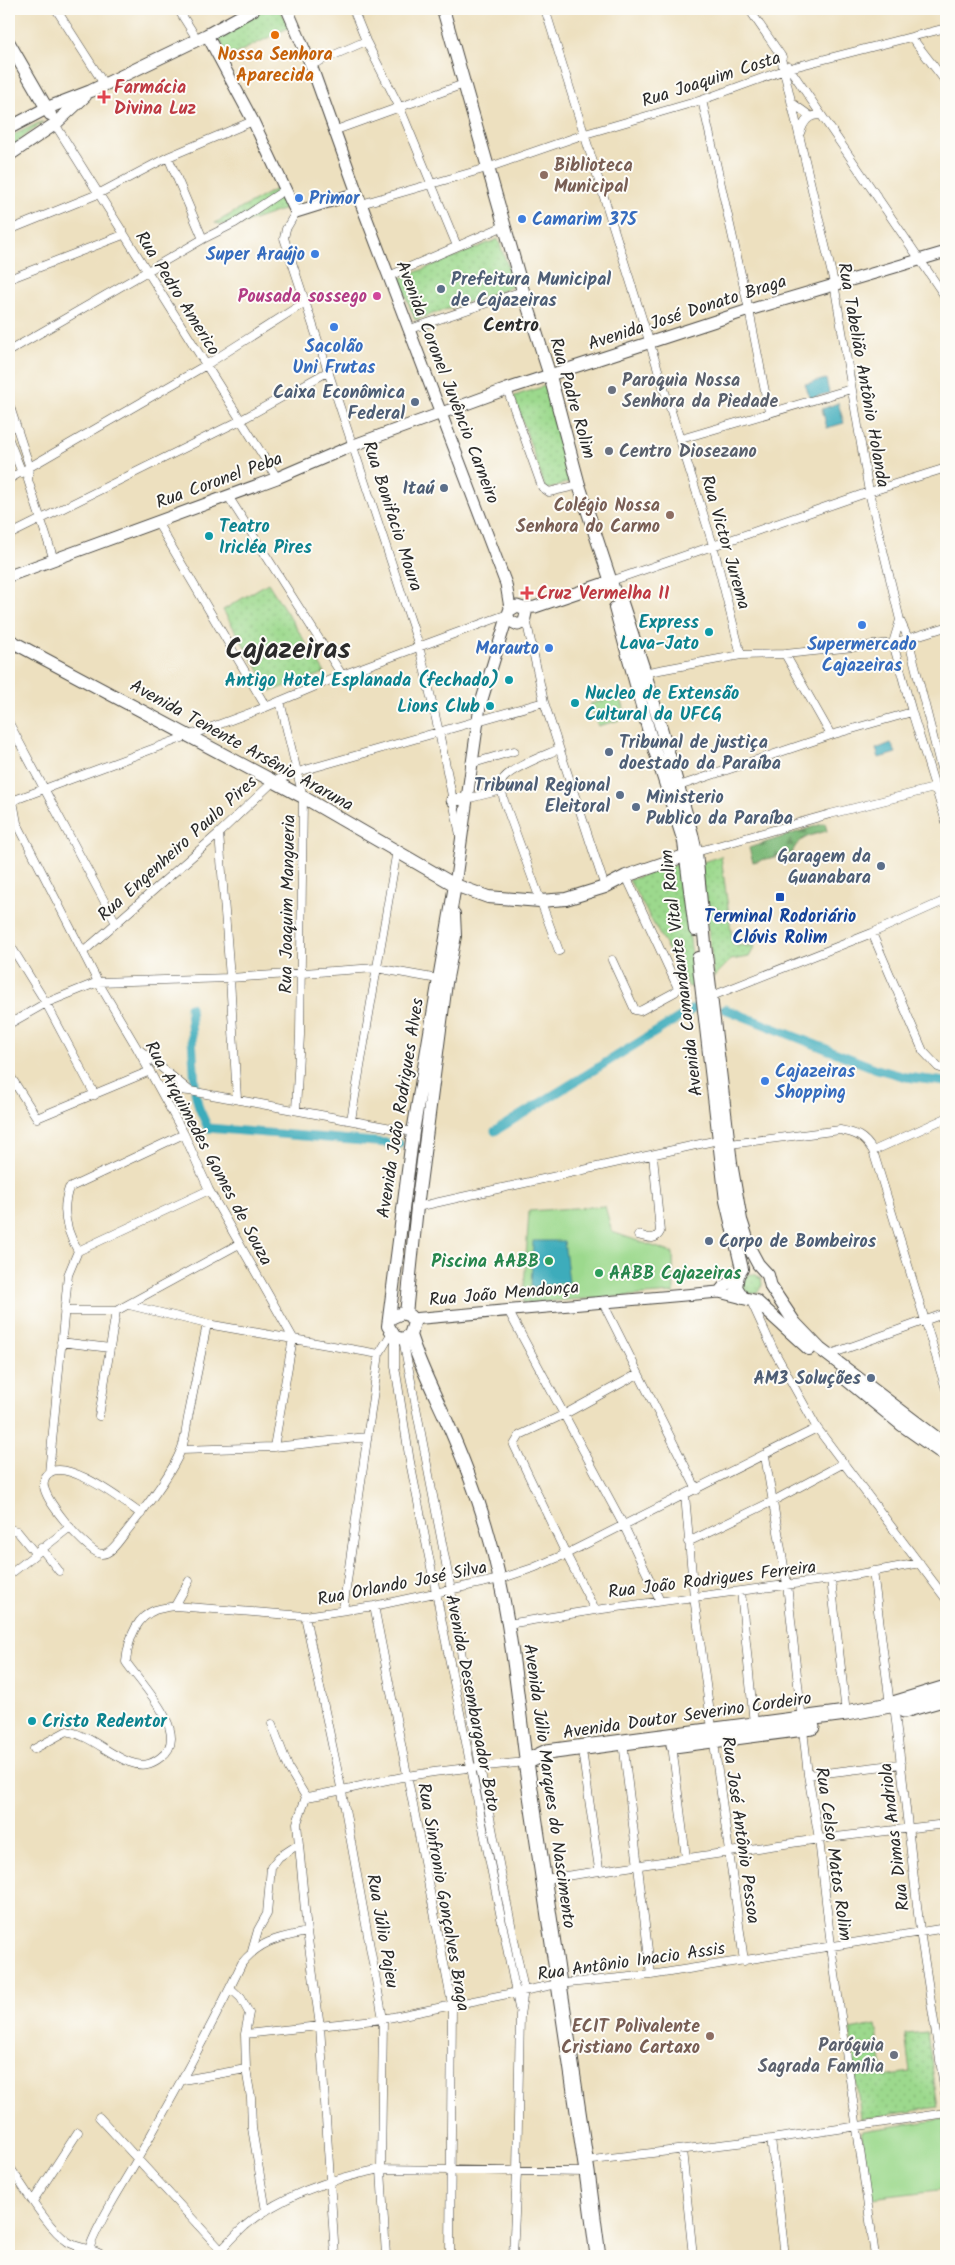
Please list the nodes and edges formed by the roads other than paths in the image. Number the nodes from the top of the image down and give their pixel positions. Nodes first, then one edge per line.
1 (56, 9) edge
2 (178, 9) edge
3 (254, 9) edge
4 (287, 9) edge
5 (353, 9) edge
6 (444, 9) edge
7 (545, 9) edge
8 (749, 9) edge
9 (946, 28) edge
10 (202, 37) junction
11 (912, 38) junction
12 (366, 41) junction
13 (9, 43) edge
14 (312, 66) junction
15 (787, 69) junction
16 (946, 82) edge
17 (104, 84) junction
18 (464, 84) junction
19 (91, 91) junction
20 (702, 100) junction
21 (792, 103) junction
22 (46, 108) junction
23 (400, 108) junction
24 (821, 115) junction
25 (810, 116) junction
26 (253, 121) junction
27 (55, 124) junction
28 (9, 128) edge
29 (336, 130) junction
30 (585, 134) junction
31 (800, 135) junction
32 (9, 155) edge
33 (168, 158) junction
34 (487, 168) junction
35 (431, 184) junction
36 (286, 189) junction
37 (98, 194) junction
38 (359, 198) junction
39 (296, 212) junction
40 (504, 226) junction
41 (9, 230) edge
42 (124, 235) junction
43 (203, 239) junction
44 (457, 246) junction
45 (946, 252) edge
46 (919, 259) junction
47 (147, 271) junction
48 (388, 276) junction
49 (9, 279) edge
50 (834, 284) junction
51 (523, 291) junction
52 (946, 298) edge
53 (307, 301) junction
54 (749, 310) junction
55 (410, 329) junction
56 (648, 342) junction
57 (9, 351) edge
58 (206, 365) junction
59 (329, 371) junction
60 (550, 376) junction
61 (507, 389) junction
62 (851, 389) junction
63 (9, 404) edge
64 (769, 412) junction
65 (441, 414) junction
66 (241, 420) junction
67 (681, 439) junction
68 (9, 440) edge
69 (354, 445) junction
70 (29, 466) junction
71 (946, 468) edge
72 (20, 471) junction
73 (277, 478) junction
74 (9, 479) edge
75 (28, 480) junction
76 (579, 485) junction
77 (869, 492) junction
78 (228, 496) junction
79 (40, 518) junction
80 (157, 522) junction
81 (9, 535) edge
82 (713, 545) junction
83 (54, 560) junction
84 (9, 576) edge
85 (611, 581) junction
86 (615, 594) joint
87 (518, 615) junction
88 (900, 620) junction
89 (946, 627) edge
90 (908, 638) junction
91 (9, 640) edge
92 (893, 643) junction
93 (419, 646) junction
94 (785, 654) junction
95 (741, 655) junction
96 (639, 674) junction
97 (342, 675) junction
98 (280, 701) junction
99 (544, 702) junction
100 (266, 707) junction
101 (912, 712) junction
102 (477, 721) junction
103 (9, 723) edge
104 (931, 729) junction
105 (440, 732) junction
106 (919, 734) junction
107 (830, 735) junction
108 (190, 736) junction
109 (559, 749) junction
110 (514, 751) dead end
111 (470, 764) junction
112 (298, 772) junction
113 (274, 781) junction
114 (679, 786) junction
115 (946, 786) edge
116 (936, 788) junction
117 (44, 790) junction
118 (502, 790) junction
119 (9, 793) edge
120 (303, 797) junction
121 (466, 799) junction
122 (452, 800) junction
123 (11, 802) edge
124 (9, 813) edge
125 (17, 822) junction
126 (946, 822) edge
127 (219, 832) junction
128 (460, 837) junction
129 (397, 850) junction
130 (691, 853) junction
131 (626, 876) junction
132 (455, 885) junction
133 (605, 887) junction
134 (946, 900) edge
135 (540, 901) junction
136 (453, 904) junction
137 (116, 923) junction
138 (872, 933) junction
139 (9, 943) edge
140 (560, 951) dead end
141 (83, 952) junction
142 (612, 960) dead end
143 (376, 968) junction
144 (302, 973) junction
145 (230, 978) junction
146 (438, 979) junction
147 (98, 982) junction
148 (712, 996) junction
149 (46, 1003) junction
150 (9, 1024) edge
151 (137, 1048) junction
152 (946, 1070) edge
153 (150, 1071) junction
154 (9, 1074) edge
155 (159, 1088) junction
156 (190, 1092) junction
157 (95, 1095) junction
158 (236, 1099) junction
159 (296, 1110) junction
160 (946, 1118) edge
161 (351, 1120) junction
162 (413, 1132) junction
163 (184, 1134) junction
164 (724, 1142) junction
165 (873, 1151) junction
166 (653, 1155) junction
167 (209, 1190) junction
168 (417, 1207) junction
169 (638, 1235) dead end
170 (239, 1244) junction
171 (78, 1251) junction
172 (758, 1264) junction
173 (740, 1273) junction
174 (771, 1287) junction
175 (719, 1292) junction
176 (750, 1300) junction
177 (602, 1301) junction
178 (128, 1305) junction
179 (64, 1311) junction
180 (116, 1312) junction
181 (509, 1312) junction
182 (946, 1313) edge
183 (409, 1317) junction
184 (391, 1318) junction
185 (925, 1319) junction
186 (207, 1324) junction
187 (400, 1336) junction
188 (293, 1338) junction
189 (61, 1342) junction
190 (110, 1348) junction
191 (379, 1354) junction
192 (828, 1355) junction
193 (638, 1374) junction
194 (946, 1389) edge
195 (418, 1414) junction
196 (565, 1414) junction
197 (99, 1416) dead end
198 (402, 1417) junction
199 (817, 1428) junction
200 (367, 1437) junction
201 (946, 1445) edge
202 (274, 1447) junction
203 (181, 1450) junction
204 (765, 1456) junction
205 (946, 1456) edge
206 (844, 1463) junction
207 (49, 1473) junction
208 (696, 1490) junction
209 (686, 1495) junction
210 (773, 1501) junction
211 (141, 1514) junction
212 (624, 1526) junction
213 (70, 1527) junction
214 (9, 1529) edge
215 (688, 1542) junction
216 (38, 1551) junction
217 (566, 1554) junction
218 (920, 1563) junction
219 (58, 1571) dead end
220 (873, 1571) junction
221 (10, 1575) edge
222 (500, 1579) junction
223 (831, 1579) junction
224 (189, 1581) dead end
225 (787, 1584) junction
226 (451, 1590) junction
227 (740, 1591) junction
228 (436, 1593) junction
229 (694, 1597) junction
230 (946, 1599) edge
231 (660, 1601) junction
232 (175, 1606) junction
233 (374, 1606) junction
234 (343, 1610) junction
235 (595, 1610) junction
236 (305, 1616) junction
237 (508, 1624) junction
238 (946, 1688) edge
239 (946, 1698) edge
240 (892, 1709) junction
241 (846, 1713) junction
242 (802, 1723) junction
243 (272, 1724) dead end
244 (754, 1724) junction
245 (713, 1734) junction
246 (672, 1745) junction
247 (624, 1746) junction
248 (34, 1749) dead end
249 (583, 1756) junction
250 (526, 1762) junction
251 (901, 1764) junction
252 (470, 1766) junction
253 (480, 1767) junction
254 (808, 1775) junction
255 (406, 1776) junction
256 (342, 1792) junction
257 (306, 1796) junction
258 (946, 1824) edge
259 (908, 1828) junction
260 (819, 1839) junction
261 (299, 1844) junction
262 (730, 1852) junction
263 (686, 1858) junction
264 (640, 1865) junction
265 (600, 1869) junction
266 (544, 1879) junction
267 (946, 1928) edge
268 (920, 1931) junction
269 (307, 1932) junction
270 (831, 1946) junction
271 (252, 1951) junction
272 (744, 1961) junction
273 (651, 1975) junction
274 (558, 1984) junction
275 (230, 1988) junction
276 (520, 1991) junction
277 (452, 2004) junction
278 (383, 2019) junction
279 (320, 2026) junction
280 (245, 2034) junction
281 (246, 2069) junction
282 (182, 2080) junction
283 (946, 2099) edge
284 (946, 2113) edge
285 (99, 2116) dead end
286 (857, 2127) junction
287 (78, 2132) dead end
288 (771, 2139) junction
289 (682, 2150) junction
290 (139, 2158) junction
291 (9, 2166) edge
292 (586, 2166) junction
293 (381, 2169) junction
294 (451, 2171) junction
295 (517, 2172) junction
296 (330, 2181) junction
297 (33, 2201) junction
298 (266, 2211) junction
299 (221, 2250) junction
300 (88, 2252) edge
301 (946, 2252) edge
302 (104, 2256) edge
303 (215, 2256) edge
304 (335, 2256) edge
305 (386, 2256) edge
306 (450, 2256) edge
307 (513, 2256) edge
308 (598, 2256) edge
309 (692, 2256) edge
310 (785, 2256) edge
311 (875, 2256) edge
312 (943, 2256) edge

1 - 17 street
2 - 10 street
3 - 10 main road
4 - 14 main road, Avenida Coronel Juvêncio Carneiro
5 - 12 street
6 - 18 main road, Rua Padre Rolim
7 - 30 street, Rua Victor Jurema
8 - 15 street
9 - 11 street, Rua Joaquim Costa
10 - 17 main road
10 - 26 main road
11 - 15 street, Rua Joaquim Costa
11 - 16 street
12 - 14 street
12 - 23 street
13 - 22 main road
14 - 29 main road, Avenida Coronel Juvêncio Carneiro
15 - 20 street, Rua Joaquim Costa
15 - 21 street, Rua Tabelião Antônio Holanda
15 - 24 street
17 - 19 main road
18 - 23 street
18 - 34 main road, Rua Padre Rolim
19 - 22 main road
19 - 27 main road
20 - 30 street, Rua Joaquim Costa
20 - 54 street
21 - 25 street
21 - 31 street, Rua Tabelião Antônio Holanda
22 - 27 main road
22 - 28 main road
23 - 29 street
23 - 35 street
24 - 25 street
24 - 46 street
25 - 31 street
26 - 33 street
26 - 36 main road
27 - 32 main road
27 - 37 street, Rua Pedro Americo
29 - 38 main road, Avenida Coronel Juvêncio Carneiro
30 - 34 street, Rua Joaquim Costa
30 - 56 street, Rua Victor Jurema
31 - 50 street, Rua Tabelião Antônio Holanda
33 - 37 street
33 - 43 street
34 - 35 street, Rua Joaquim Costa
34 - 40 main road, Rua Padre Rolim
35 - 38 street, Rua Joaquim Costa
35 - 44 street
36 - 39 main road
36 - 43 street
37 - 41 street
37 - 42 street, Rua Pedro Americo
38 - 39 main road
38 - 48 main road, Avenida Coronel Juvêncio Carneiro
39 - 53 street, Rua Bonifacio Moura
40 - 44 street
40 - 51 main road, Rua Padre Rolim
42 - 47 street, Rua Pedro Americo
42 - 49 street
43 - 47 street
44 - 48 street
45 - 46 main road, Avenida José Donato Braga
46 - 50 main road, Avenida José Donato Braga
46 - 52 street
47 - 57 street
47 - 58 street, Rua Pedro Americo
48 - 55 main road, Avenida Coronel Juvêncio Carneiro
50 - 54 main road, Avenida José Donato Braga
50 - 62 street, Rua Tabelião Antônio Holanda
51 - 55 street
51 - 60 main road, Rua Padre Rolim
53 - 58 street
53 - 59 street, Rua Bonifacio Moura
54 - 56 main road, Avenida José Donato Braga
54 - 64 street
55 - 65 main road, Avenida Coronel Juvêncio Carneiro
56 - 60 main road, Avenida José Donato Braga
56 - 67 street, Rua Victor Jurema
58 - 66 street, Rua Pedro Americo
58 - 70 street
59 - 66 street
59 - 69 street, Rua Bonifacio Moura
60 - 61 main road, Avenida José Donato Braga
60 - 76 main road, Rua Padre Rolim
61 - 65 main road, Avenida José Donato Braga
61 - 76 street
62 - 64 street
62 - 77 street, Rua Tabelião Antônio Holanda
63 - 70 street
64 - 67 street
65 - 69 main road, Rua Coronel Peba
65 - 87 main road, Avenida Coronel Juvêncio Carneiro
66 - 73 street, Rua Pedro Americo
66 - 79 street
67 - 82 street, Rua Victor Jurema
68 - 72 street
69 - 73 main road, Rua Coronel Peba
69 - 93 street, Rua Bonifacio Moura
70 - 72 street
70 - 75 street
71 - 77 street
72 - 74 street
72 - 75 street
73 - 78 main road, Rua Coronel Peba
75 - 79 street
76 - 85 main road, Rua Padre Rolim
77 - 82 street
77 - 88 street, Rua Tabelião Antônio Holanda
78 - 80 main road, Rua Coronel Peba
78 - 97 street
79 - 81 street
79 - 83 street
80 - 83 main road, Rua Coronel Peba
80 - 100 street
82 - 85 street
82 - 95 street, Rua Victor Jurema
83 - 84 main road, Rua Coronel Peba
85 - 86 main road, Rua Padre Rolim
85 - 87 main road, Avenida João Rodrigues Alves
86 - 96 main road, Avenida Comandante Vital Rolim
87 - 93 street
87 - 99 street
87 - 102 main road, Avenida João Rodrigues Alves
88 - 90 street, Rua Tabelião Antônio Holanda
88 - 92 street
89 - 90 street
90 - 92 street
90 - 104 street, Rua Tabelião Antônio Holanda
91 - 108 main road, Avenida Tenente Arsênio Araruna
92 - 94 street
92 - 101 street
93 - 97 street
93 - 105 street, Rua Bonifacio Moura
94 - 95 street
94 - 107 street
95 - 96 street
96 - 114 main road, Avenida Comandante Vital Rolim
96 - 130 main road, Avenida Comandante Vital Rolim
97 - 98 street
98 - 100 street
98 - 112 street, Rua Joaquim Mangueria
99 - 102 street, Rua Engenheiro Paulo Pires
99 - 109 street
100 - 108 street
101 - 106 street
101 - 107 street
102 - 105 street, Rua Engenheiro Paulo Pires
102 - 111 main road, Avenida João Rodrigues Alves
103 - 117 street
104 - 106 street
104 - 115 street, Rua Tabelião Antônio Holanda
105 - 112 street, Rua Engenheiro Paulo Pires
105 - 122 street, Rua Bonifacio Moura
106 - 116 street
107 - 114 street
108 - 113 main road, Avenida Tenente Arsênio Araruna
108 - 117 street
109 - 118 street
109 - 133 street
110 - 111 street
111 - 121 main road, Avenida João Rodrigues Alves
112 - 113 street, Rua Engenheiro Paulo Pires
112 - 120 street, Rua Joaquim Mangueria
113 - 120 main road, Avenida Tenente Arsênio Araruna
113 - 127 street, Rua Engenheiro Paulo Pires
114 - 130 main road, Avenida Comandante Vital Rolim
115 - 116 street
116 - 126 street
116 - 130 street
117 - 123 street
117 - 137 street
118 - 121 street
118 - 135 street
119 - 123 street
120 - 129 main road, Avenida Tenente Arsênio Araruna
120 - 144 street, Rua Joaquim Mangueria
121 - 122 main road
121 - 128 main road, Avenida João Rodrigues Alves
122 - 128 street, Rua Bonifacio Moura
123 - 125 street
124 - 125 street
125 - 141 street, Rua Arquimedes Gomes de Souza
127 - 137 street, Rua Engenheiro Paulo Pires
127 - 145 street
128 - 132 main road, Avenida João Rodrigues Alves
129 - 132 main road, Avenida Tenente Arsênio Araruna
129 - 143 street
130 - 131 main road, Avenida Tenente Arsênio Araruna
130 - 148 main road, Avenida Comandante Vital Rolim
130 - 164 main road, Avenida Comandante Vital Rolim
131 - 133 main road, Avenida Tenente Arsênio Araruna
131 - 142 street
132 - 135 main road, Avenida Tenente Arsênio Araruna
132 - 136 main road, Avenida João Rodrigues Alves
133 - 135 main road, Avenida Tenente Arsênio Araruna
134 - 138 street
135 - 140 street
136 - 146 main road, Avenida João Rodrigues Alves
136 - 168 main road, Avenida João Rodrigues Alves
137 - 141 street, Rua Engenheiro Paulo Pires
138 - 148 street
138 - 152 street
139 - 149 street
141 - 147 street, Rua Arquimedes Gomes de Souza
143 - 144 street
143 - 146 street
143 - 161 street
144 - 145 street
144 - 159 street, Rua Joaquim Mangueria
145 - 147 street
145 - 158 street
146 - 162 main road, Avenida João Rodrigues Alves
147 - 149 street
147 - 151 street, Rua Arquimedes Gomes de Souza
148 - 164 main road, Avenida Comandante Vital Rolim
149 - 150 street
149 - 157 street
151 - 153 street, Rua Arquimedes Gomes de Souza
151 - 156 street
153 - 155 street, Rua Arquimedes Gomes de Souza
153 - 157 street
154 - 157 street
155 - 156 street
155 - 163 street, Rua Arquimedes Gomes de Souza
156 - 158 street
158 - 159 street
159 - 161 street
160 - 165 street
161 - 162 street
162 - 184 main road, Avenida João Rodrigues Alves
163 - 167 street, Rua Arquimedes Gomes de Souza
163 - 171 street
164 - 165 street
164 - 166 street
164 - 172 main road, Avenida Comandante Vital Rolim
164 - 173 main road, Avenida Comandante Vital Rolim
165 - 185 street
166 - 168 street
166 - 169 street
167 - 170 street, Rua Arquimedes Gomes de Souza
167 - 171 street
168 - 183 main road, Avenida João Rodrigues Alves
170 - 178 street
170 - 188 street, Rua Arquimedes Gomes de Souza
171 - 179 street
172 - 173 main road
172 - 174 main road, Avenida Comandante Vital Rolim
173 - 175 main road
173 - 176 main road, Avenida Comandante Vital Rolim
174 - 176 main road
174 - 192 main road, Avenida Comandante Vital Rolim
175 - 176 main road, Rua João Mendonça
175 - 177 main road, Rua João Mendonça
176 - 199 street
176 - 205 main road
177 - 181 main road, Rua João Mendonça
177 - 193 street
178 - 180 street
178 - 186 street
179 - 180 street
179 - 189 street
180 - 190 street
181 - 183 main road, Rua João Mendonça
181 - 196 street
182 - 185 street
183 - 184 main road
183 - 187 main road
184 - 187 main road
185 - 192 street
185 - 194 street
186 - 188 street
186 - 203 street
187 - 191 street
187 - 195 street, Avenida Desembargador Boto
187 - 198 street, Avenida Desembargador Boto
187 - 222 main road, Avenida Júlio Marques do Nascimento
188 - 191 street
188 - 202 street
189 - 190 street
189 - 207 street
190 - 197 street
191 - 200 street
192 - 201 main road, Avenida Comandante Vital Rolim
193 - 196 street
193 - 208 street
195 - 198 street
195 - 226 street, Avenida Desembargador Boto
196 - 212 street
196 - 217 street
198 - 228 street, Avenida Desembargador Boto
199 - 204 street, Rua Orlando José Silva
199 - 206 street
200 - 202 street
200 - 234 street
202 - 203 street
203 - 211 street
204 - 208 street, Rua Orlando José Silva
204 - 210 street, Rua Celso Matos Rolim
206 - 210 street
206 - 218 street
207 - 211 street
207 - 213 street
208 - 209 street, Rua Orlando José Silva
209 - 212 street, Rua Orlando José Silva
209 - 215 street, Rua José Antônio Pessoa
210 - 215 street
210 - 225 street, Rua Celso Matos Rolim
211 - 213 street
212 - 217 street, Rua Orlando José Silva
212 - 231 street
213 - 216 street
214 - 216 street
215 - 229 street, Rua José Antônio Pessoa
216 - 219 street
216 - 221 street
217 - 222 street, Rua Orlando José Silva
217 - 235 street
218 - 220 street, Rua João Rodrigues Ferreira
218 - 230 street
220 - 223 street, Rua João Rodrigues Ferreira
220 - 240 street, Rua Dimas Andriola
222 - 226 street, Rua Orlando José Silva
222 - 237 main road, Avenida Júlio Marques do Nascimento
223 - 225 street, Rua João Rodrigues Ferreira
223 - 241 street
224 - 232 street
225 - 227 street, Rua João Rodrigues Ferreira
225 - 242 street, Rua Celso Matos Rolim
226 - 228 street, Rua Orlando José Silva
226 - 253 street, Avenida Desembargador Boto
227 - 229 street, Rua João Rodrigues Ferreira
227 - 244 street
228 - 233 street, Rua Orlando José Silva
228 - 252 street, Avenida Desembargador Boto
229 - 231 street, Rua João Rodrigues Ferreira
229 - 245 street, Rua José Antônio Pessoa
231 - 235 street, Rua João Rodrigues Ferreira
232 - 236 street, Rua Orlando José Silva
232 - 248 street, Rua Orlando José Silva
233 - 234 street, Rua Orlando José Silva
233 - 255 street, Rua Sinfronio Gonçalves Braga
234 - 236 street, Rua Orlando José Silva
235 - 237 street, Rua João Rodrigues Ferreira
236 - 256 street, Rua Júlio Pajeu
237 - 250 main road, Avenida Júlio Marques do Nascimento
238 - 240 highway, Avenida Doutor Severino Cordeiro
239 - 240 highway, Avenida Doutor Severino Cordeiro
240 - 241 highway, Avenida Doutor Severino Cordeiro
240 - 242 highway, Avenida Doutor Severino Cordeiro
240 - 251 street, Rua Dimas Andriola
241 - 242 highway, Avenida Doutor Severino Cordeiro
242 - 244 highway, Avenida Doutor Severino Cordeiro
242 - 245 highway, Avenida Doutor Severino Cordeiro
242 - 254 street, Rua Celso Matos Rolim
243 - 257 street
244 - 245 highway, Avenida Doutor Severino Cordeiro
245 - 246 highway, Avenida Doutor Severino Cordeiro
245 - 247 highway, Avenida Doutor Severino Cordeiro
245 - 262 street, Rua José Antônio Pessoa
246 - 247 highway, Avenida Doutor Severino Cordeiro
246 - 263 street
247 - 249 highway, Avenida Doutor Severino Cordeiro
247 - 250 highway, Avenida Doutor Severino Cordeiro
247 - 264 street
249 - 250 highway, Avenida Doutor Severino Cordeiro
249 - 265 street
250 - 253 street
250 - 266 highway, Avenida Júlio Marques do Nascimento
251 - 254 street
251 - 259 street, Rua Dimas Andriola
252 - 253 street
252 - 255 street
252 - 276 street, Avenida Desembargador Boto
253 - 276 street, Avenida Desembargador Boto
254 - 260 street, Rua Celso Matos Rolim
255 - 256 street
255 - 277 street, Rua Sinfronio Gonçalves Braga
256 - 257 street
256 - 278 street, Rua Júlio Pajeu
257 - 261 street
258 - 259 street
259 - 260 street
259 - 268 street, Rua Dimas Andriola
260 - 262 street
260 - 270 street, Rua Celso Matos Rolim
261 - 269 street
261 - 271 street
262 - 263 street
262 - 272 street, Rua José Antônio Pessoa
263 - 264 street
264 - 265 street
264 - 273 street
265 - 266 street
266 - 274 highway, Avenida Júlio Marques do Nascimento
267 - 268 street, Rua Antônio Inacio Assis
268 - 270 street, Rua Antônio Inacio Assis
268 - 283 street, Rua Dimas Andriola
269 - 271 street
269 - 279 street
270 - 272 street, Rua Antônio Inacio Assis
270 - 286 street, Rua Celso Matos Rolim
271 - 275 street
272 - 273 street, Rua Antônio Inacio Assis
273 - 274 street, Rua Antônio Inacio Assis
274 - 276 street, Rua Antônio Inacio Assis
274 - 292 highway, Avenida Júlio Marques do Nascimento
275 - 280 street
275 - 282 street
276 - 277 street, Rua Antônio Inacio Assis
276 - 295 street, Avenida Desembargador Boto
277 - 278 street, Rua Antônio Inacio Assis
277 - 294 street, Rua Sinfronio Gonçalves Braga
278 - 279 street, Rua Antônio Inacio Assis
278 - 293 street, Rua Júlio Pajeu
279 - 280 street, Rua Antônio Inacio Assis
279 - 296 street
280 - 281 street
281 - 282 street
281 - 298 street
282 - 290 street
284 - 286 street
285 - 290 street
286 - 288 street
286 - 311 street, Rua Celso Matos Rolim
287 - 297 street
288 - 289 street
288 - 310 street
289 - 292 street
289 - 309 street
290 - 299 street
290 - 300 street
291 - 297 street
292 - 295 street
292 - 308 highway, Avenida Júlio Marques do Nascimento
293 - 294 street
293 - 296 street
293 - 305 street, Rua Júlio Pajeu
294 - 295 street
294 - 306 street, Rua Sinfronio Gonçalves Braga
295 - 307 street, Avenida Desembargador Boto
296 - 298 street
296 - 304 street
297 - 300 street
298 - 299 street
299 - 303 street
300 - 302 street
301 - 312 street

